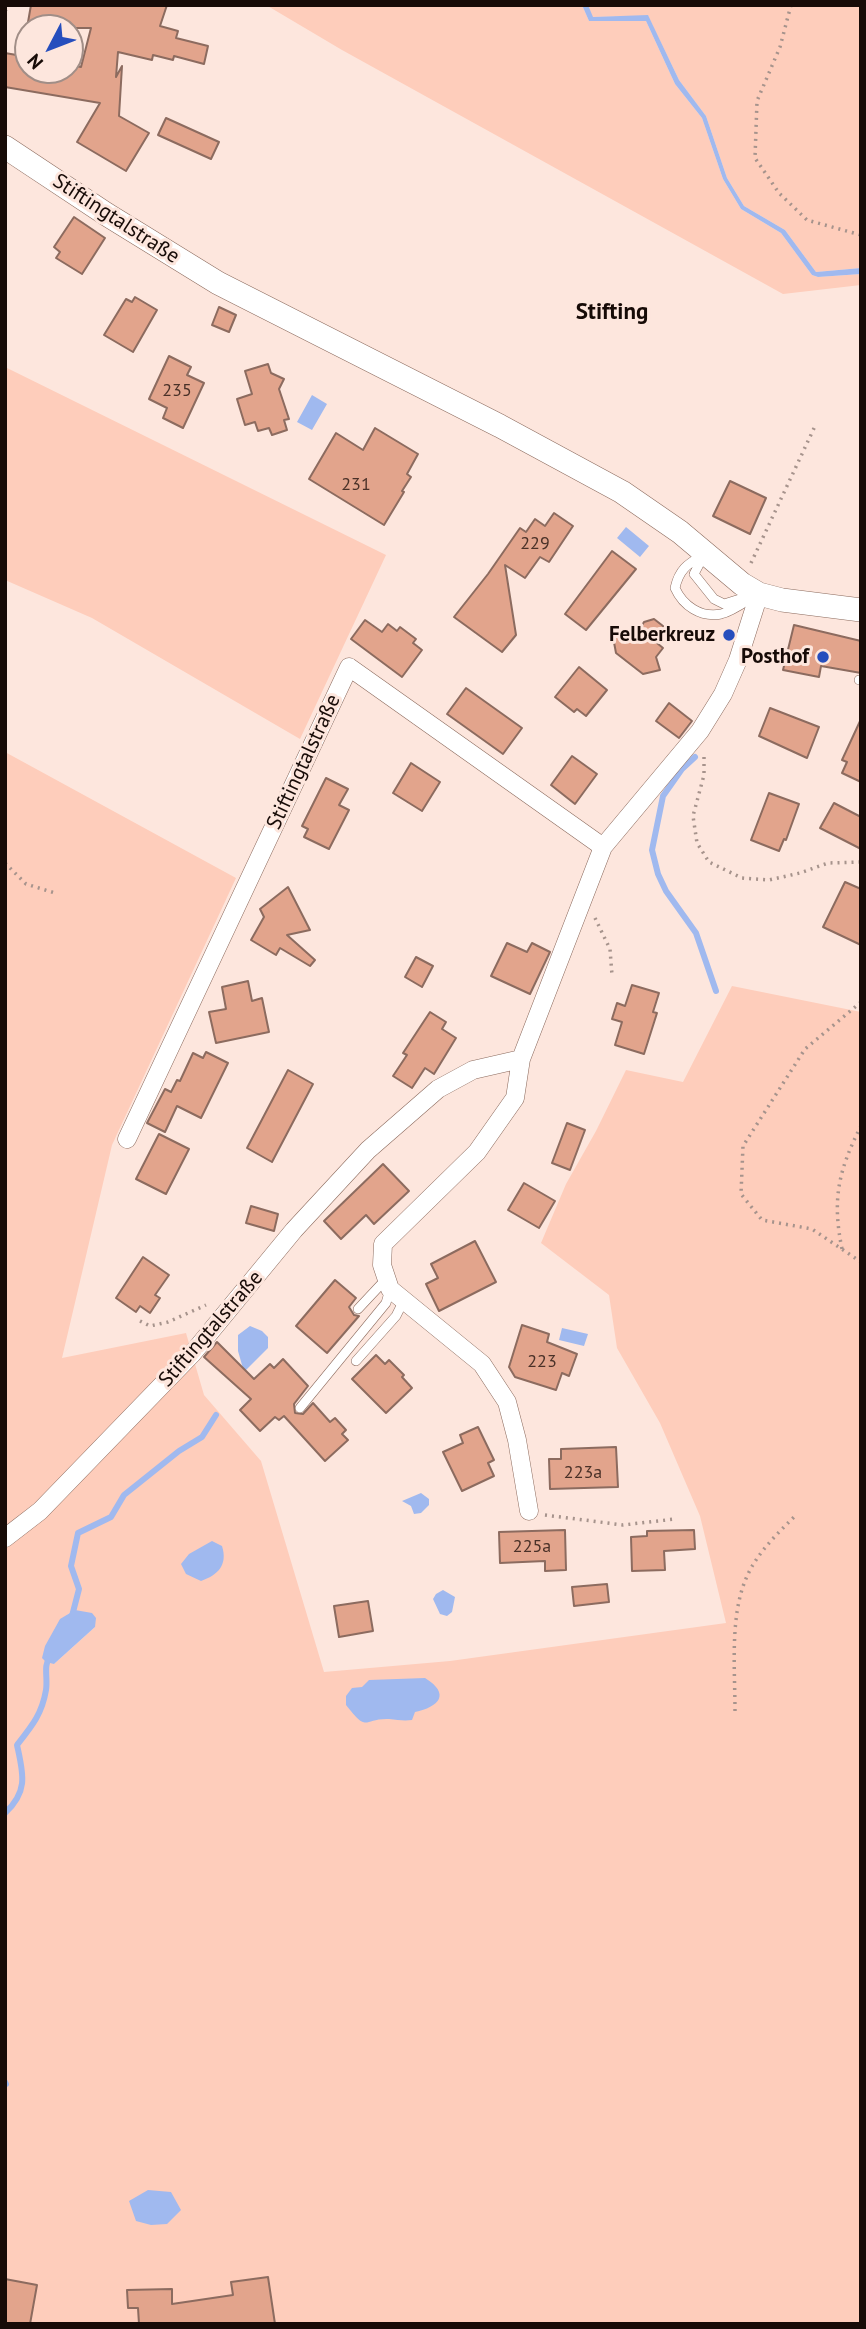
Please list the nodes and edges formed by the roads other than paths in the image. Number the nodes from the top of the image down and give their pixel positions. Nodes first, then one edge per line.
1 (5, 147) edge
2 (704, 554) junction
3 (750, 589) junction
4 (861, 610) edge
5 (603, 847) junction
6 (521, 1059) junction
7 (127, 1139) dead end
8 (394, 1289) junction
9 (358, 1309) dead end
10 (356, 1361) dead end
11 (300, 1408) dead end
12 (529, 1511) road end
13 (5, 1538) edge

1 - 2 street, Stiftingtalstraße
2 - 3 street, Stiftingtalstraße
2 - 3 lane
3 - 4 street, Stiftingtalstraße
3 - 5 street
5 - 6 street
5 - 7 street, Stiftingtalstraße
6 - 8 street
6 - 13 street, Stiftingtalstraße
8 - 9 lane
8 - 10 lane
8 - 11 lane
8 - 12 street

